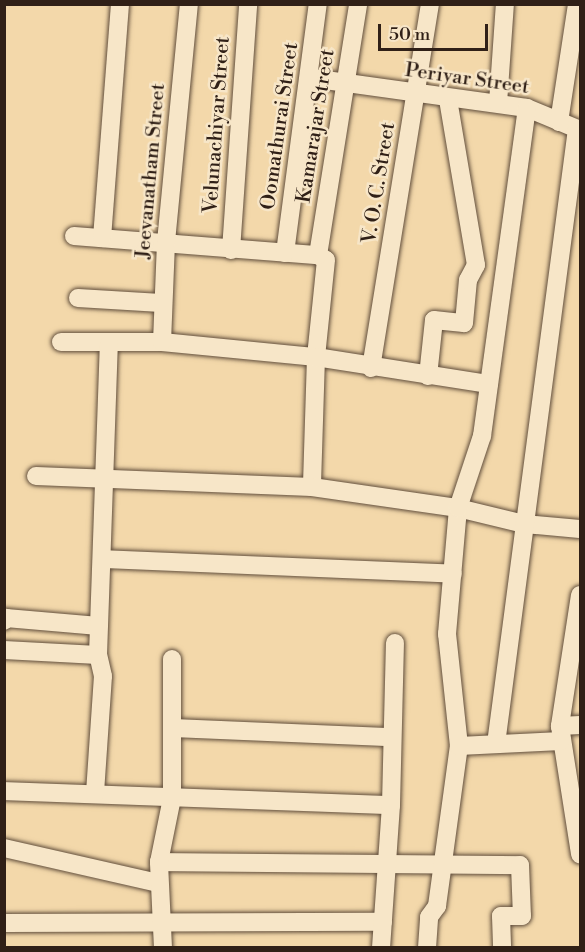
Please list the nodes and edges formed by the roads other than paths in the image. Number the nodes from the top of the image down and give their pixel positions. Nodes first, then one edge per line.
1 (120, 4) edge
2 (189, 4) edge
3 (248, 4) edge
4 (318, 4) edge
5 (358, 4) edge
6 (430, 4) edge
7 (505, 4) edge
8 (577, 4) edge
9 (310, 78) junction
10 (345, 84) junction
11 (416, 95) junction
12 (448, 99) junction
13 (498, 103) junction
14 (527, 108) junction
15 (559, 122) junction
16 (579, 129) edge
17 (75, 236) dead end
18 (102, 238) junction
19 (166, 242) junction
20 (231, 250) junction
21 (285, 253) junction
22 (318, 255) junction
23 (78, 298) dead end
24 (161, 303) junction
25 (61, 342) dead end
26 (162, 342) junction
27 (109, 344) junction
28 (316, 357) junction
29 (371, 368) junction
30 (428, 376) junction
31 (489, 384) junction
32 (36, 476) dead end
33 (103, 479) junction
34 (312, 487) junction
35 (458, 508) junction
36 (524, 524) junction
37 (580, 529) edge
38 (102, 559) junction
39 (453, 574) junction
40 (580, 598) edge
41 (4, 621) edge
42 (99, 626) junction
43 (395, 644) dead end
44 (4, 650) edge
45 (98, 655) junction
46 (172, 659) dead end
47 (575, 662) edge
48 (580, 725) edge
49 (173, 728) junction
50 (561, 733) junction
51 (392, 737) junction
52 (496, 744) junction
53 (459, 746) junction
54 (4, 791) edge
55 (94, 793) junction
56 (172, 798) junction
57 (391, 805) junction
58 (577, 816) edge
59 (4, 848) edge
60 (580, 854) edge
61 (159, 862) junction
62 (387, 866) junction
63 (440, 867) junction
64 (158, 882) junction
65 (164, 921) junction
66 (383, 922) junction
67 (4, 923) edge
68 (163, 948) edge
69 (381, 948) edge
70 (427, 948) edge
71 (502, 948) edge

1 - 18 street
2 - 19 street, Jeevanatham Street
3 - 20 street, Velunachiyar Street
4 - 9 street, Oomathurai Street
5 - 10 street, Kamarajar Street
6 - 11 street, V. O. C. Street
7 - 13 street
8 - 15 street
9 - 10 street, Periyar Street
9 - 21 street, Oomathurai Street
10 - 11 street, Periyar Street
10 - 22 street, Kamarajar Street
11 - 12 street, Periyar Street
11 - 29 street, V. O. C. Street
12 - 13 street, Periyar Street
12 - 30 street
13 - 14 street, Periyar Street
14 - 15 street, Periyar Street
14 - 31 street
15 - 16 street, Periyar Street
16 - 36 street
17 - 18 street
18 - 19 street
19 - 20 street
19 - 24 street, Jeevanatham Street
20 - 21 street
21 - 22 street
22 - 28 street
23 - 24 street
24 - 26 street, Jeevanatham Street
25 - 27 street
26 - 27 street
26 - 28 street
27 - 33 street
28 - 29 street
28 - 34 street
29 - 30 street
30 - 31 street
31 - 35 street
32 - 33 street
33 - 34 street
33 - 38 street
34 - 35 street
35 - 36 street
35 - 39 street
36 - 37 street
36 - 52 street
38 - 39 street
38 - 42 street
39 - 53 street
40 - 47 street
41 - 42 street
42 - 45 street
43 - 51 street
44 - 45 street
45 - 55 street
46 - 49 street
47 - 50 street
48 - 50 street
49 - 51 street
49 - 56 street
50 - 52 street
50 - 58 street
51 - 57 street
52 - 53 street
53 - 63 street
54 - 55 street
55 - 56 street
56 - 57 street
56 - 61 street
57 - 62 street
58 - 60 street
59 - 64 street
61 - 62 street
61 - 64 street
62 - 63 street
62 - 66 street
63 - 70 street
63 - 71 street
64 - 65 street
65 - 66 street
65 - 67 street
65 - 68 street
66 - 69 street

